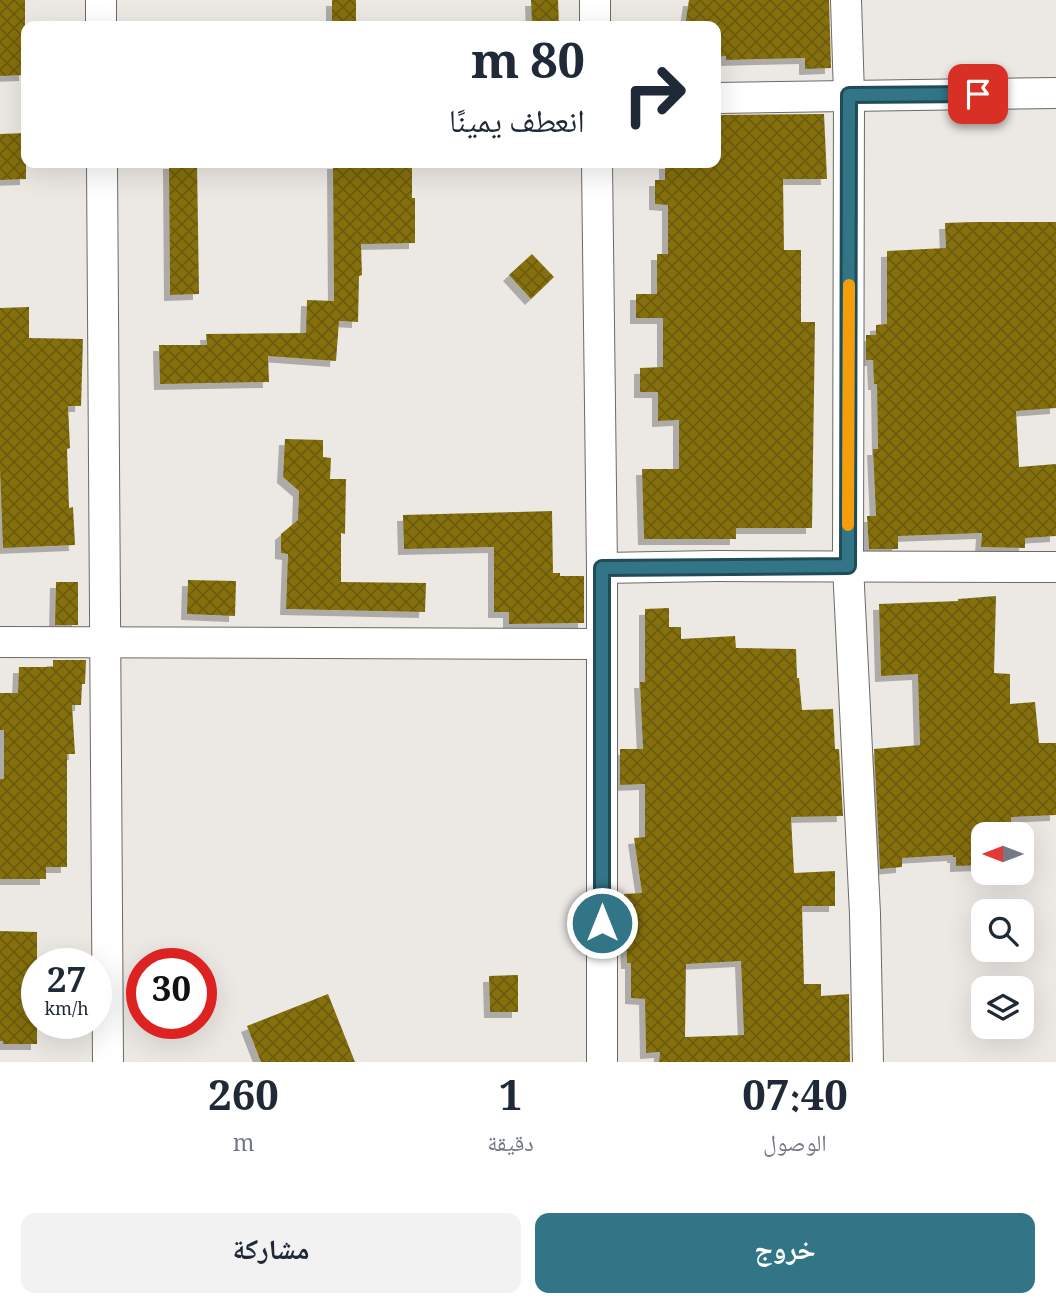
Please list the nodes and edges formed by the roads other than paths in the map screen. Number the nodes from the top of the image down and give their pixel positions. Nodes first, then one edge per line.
1 (101, 0) edge
2 (595, 0) edge
3 (846, 0) edge
4 (101, 21) edge
5 (595, 21) edge
6 (1056, 93) edge
7 (849, 95) junction
8 (721, 98) edge
9 (102, 168) edge
10 (597, 168) edge
11 (848, 566) junction
12 (1056, 566) edge
13 (602, 568) junction
14 (0, 642) edge
15 (106, 642) junction
16 (602, 644) junction
17 (108, 1062) edge
18 (602, 1062) edge
19 (867, 1062) edge

1 - 4 street
2 - 5 street
3 - 7 street
6 - 7 street
7 - 8 street
7 - 11 street
9 - 15 street
10 - 13 street
11 - 12 street
11 - 13 street
11 - 19 street
13 - 16 street
14 - 15 street
15 - 16 street
15 - 17 street
16 - 18 street

